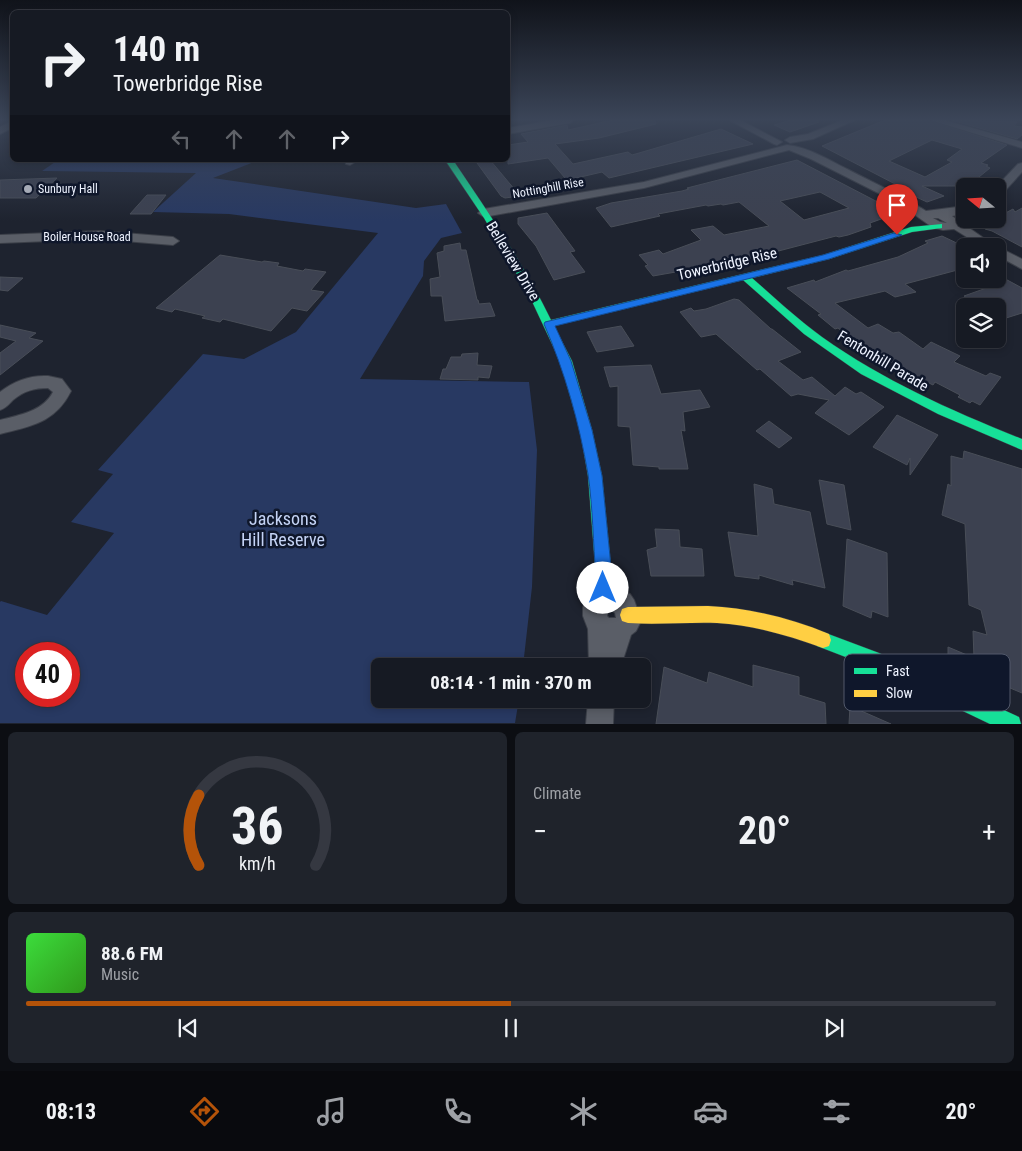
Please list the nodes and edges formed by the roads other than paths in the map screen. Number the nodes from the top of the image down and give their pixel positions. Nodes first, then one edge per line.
1 (758, 154) edge
2 (808, 154) edge
3 (450, 162) edge
4 (1022, 166) edge
5 (1006, 183) edge
6 (484, 213) junction
7 (956, 214) edge
8 (940, 220) junction
9 (912, 230) joint
10 (974, 238) edge
11 (0, 239) edge
12 (173, 241) dead end
13 (1006, 256) edge
14 (1022, 266) edge
15 (745, 277) junction
16 (549, 324) junction
17 (0, 403) edge
18 (0, 427) edge
19 (1022, 445) edge
20 (601, 545) joint
21 (614, 614) junction
22 (860, 654) edge
23 (604, 658) edge
24 (609, 658) edge
25 (600, 708) edge
26 (984, 711) edge
27 (599, 724) edge
28 (1012, 724) edge

1 - 6 street, Nottinghill Rise
2 - 8 street
3 - 6 street, Belleview Drive
4 - 5 street
6 - 16 street, Belleview Drive
7 - 8 street, Towerbridge Rise
8 - 9 street, Towerbridge Rise
8 - 10 street
9 - 15 street, Towerbridge Rise
11 - 12 street, Boiler House Road
13 - 14 street
15 - 16 street, Towerbridge Rise
15 - 19 street, Fentonhill Parade
16 - 20 street, Belleview Drive
17 - 18 street
20 - 21 street, Belleview Drive
21 - 22 street
21 - 23 street, Belleview Drive
21 - 24 street
25 - 27 street
26 - 28 street

